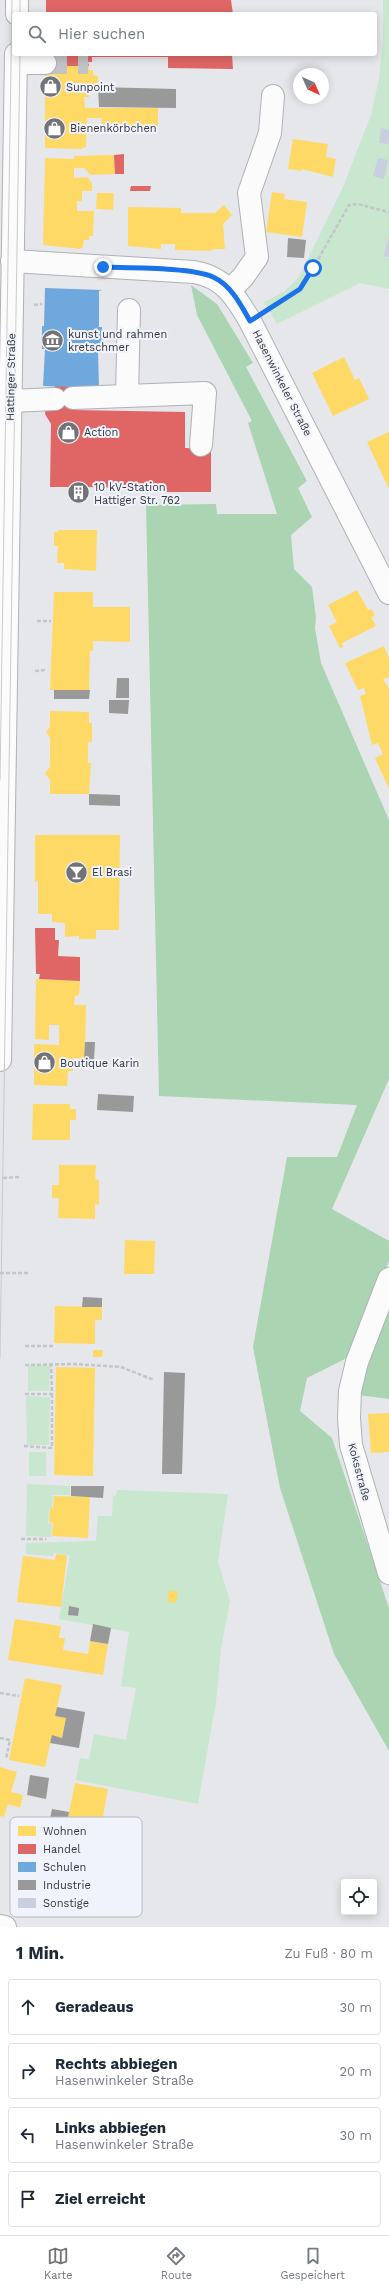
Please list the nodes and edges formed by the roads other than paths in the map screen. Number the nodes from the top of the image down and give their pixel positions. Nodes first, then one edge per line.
1 (17, 0) edge
2 (17, 12) edge
3 (0, 21) edge
4 (12, 21) edge
5 (16, 58) edge
6 (45, 63) tunnel mouth
7 (273, 96) dead end
8 (6, 234) edge
9 (12, 262) junction
10 (230, 290) junction
11 (129, 310) dead end
12 (127, 396) junction
13 (11, 401) junction
14 (5, 436) edge
15 (201, 445) dead end
16 (389, 593) edge
17 (2, 836) edge
18 (0, 1060) edge
19 (389, 1279) edge
20 (389, 1573) edge
21 (0, 1926) edge
22 (5, 1927) edge

1 - 2 street
3 - 4 street
5 - 6 street
5 - 8 street, Hattinger Straße
7 - 10 street
8 - 9 street, Hattinger Straße
9 - 10 street, Hasenwinkeler Straße
9 - 13 street, Hattinger Straße
10 - 16 street, Hasenwinkeler Straße
11 - 12 street
12 - 13 street
12 - 15 street
13 - 14 street, Hattinger Straße
14 - 17 street, Hattinger Straße
17 - 18 street, Hattinger Straße
19 - 20 street, Koksstraße
21 - 22 street

